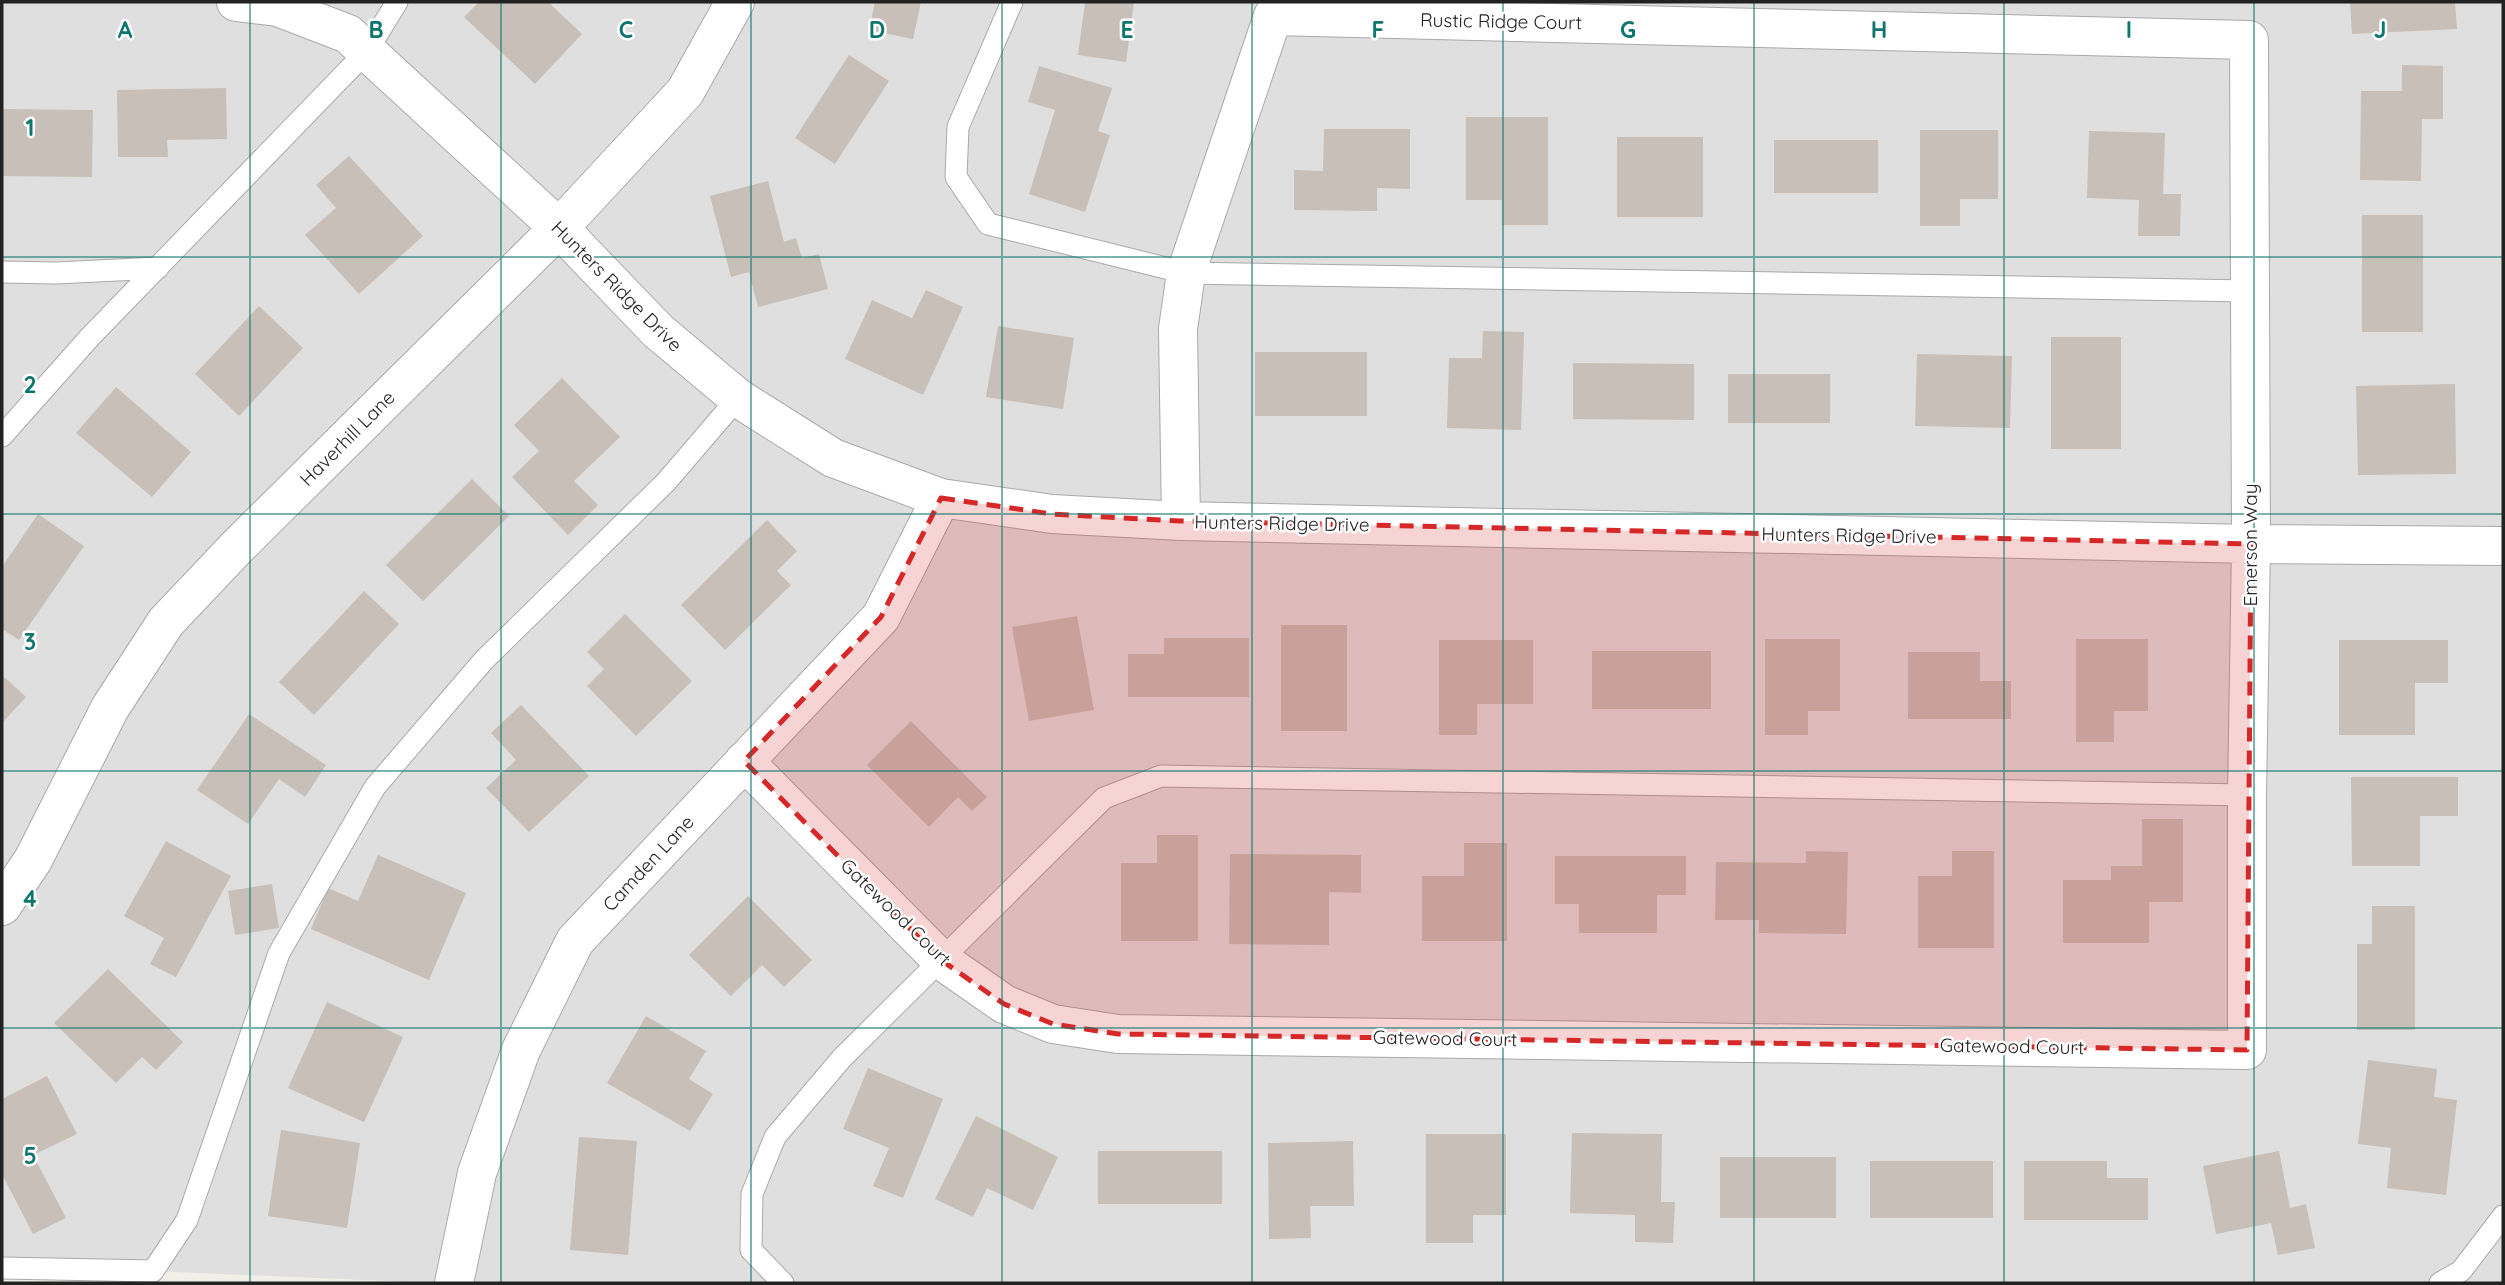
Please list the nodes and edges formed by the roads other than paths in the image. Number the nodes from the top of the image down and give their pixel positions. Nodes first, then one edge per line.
1 (236, 2) edge
2 (397, 2) edge
3 (735, 2) edge
4 (1012, 2) edge
5 (2249, 40) joint
6 (366, 51) junction
7 (559, 228) junction
8 (158, 268) junction
9 (2, 272) edge
10 (1186, 273) junction
11 (2249, 291) junction
12 (738, 398) junction
13 (2, 436) edge
14 (941, 498) junction
15 (1181, 521) junction
16 (2251, 544) junction
17 (2503, 546) edge
18 (744, 761) junction
19 (2247, 795) junction
20 (2, 906) edge
21 (941, 960) junction
22 (2247, 1049) joint
23 (2503, 1216) edge
24 (2, 1268) edge
25 (454, 1283) edge
26 (783, 1283) edge
27 (2440, 1283) edge

1 - 6 street, Hunters Ridge Drive
2 - 6 lane
3 - 7 street, Haverhill Lane
4 - 10 lane
5 - 10 street, Rustic Ridge Court
5 - 11 street, Emerson Way
6 - 7 street, Hunters Ridge Drive
6 - 8 lane
7 - 12 street, Hunters Ridge Drive
7 - 20 street, Haverhill Lane
8 - 9 lane
8 - 13 lane
10 - 11 lane
10 - 15 street, Rustic Ridge Court
11 - 16 street, Emerson Way
12 - 14 street, Hunters Ridge Drive
12 - 24 lane
14 - 15 street, Hunters Ridge Drive
14 - 18 street, Camden Lane
15 - 16 street, Hunters Ridge Drive
16 - 17 street, Hunters Ridge Drive
16 - 19 street, Emerson Way
18 - 21 street, Gatewood Court
18 - 25 street, Camden Lane
19 - 21 lane
19 - 22 street, Emerson Way
21 - 22 street, Gatewood Court
21 - 26 lane
23 - 27 lane

